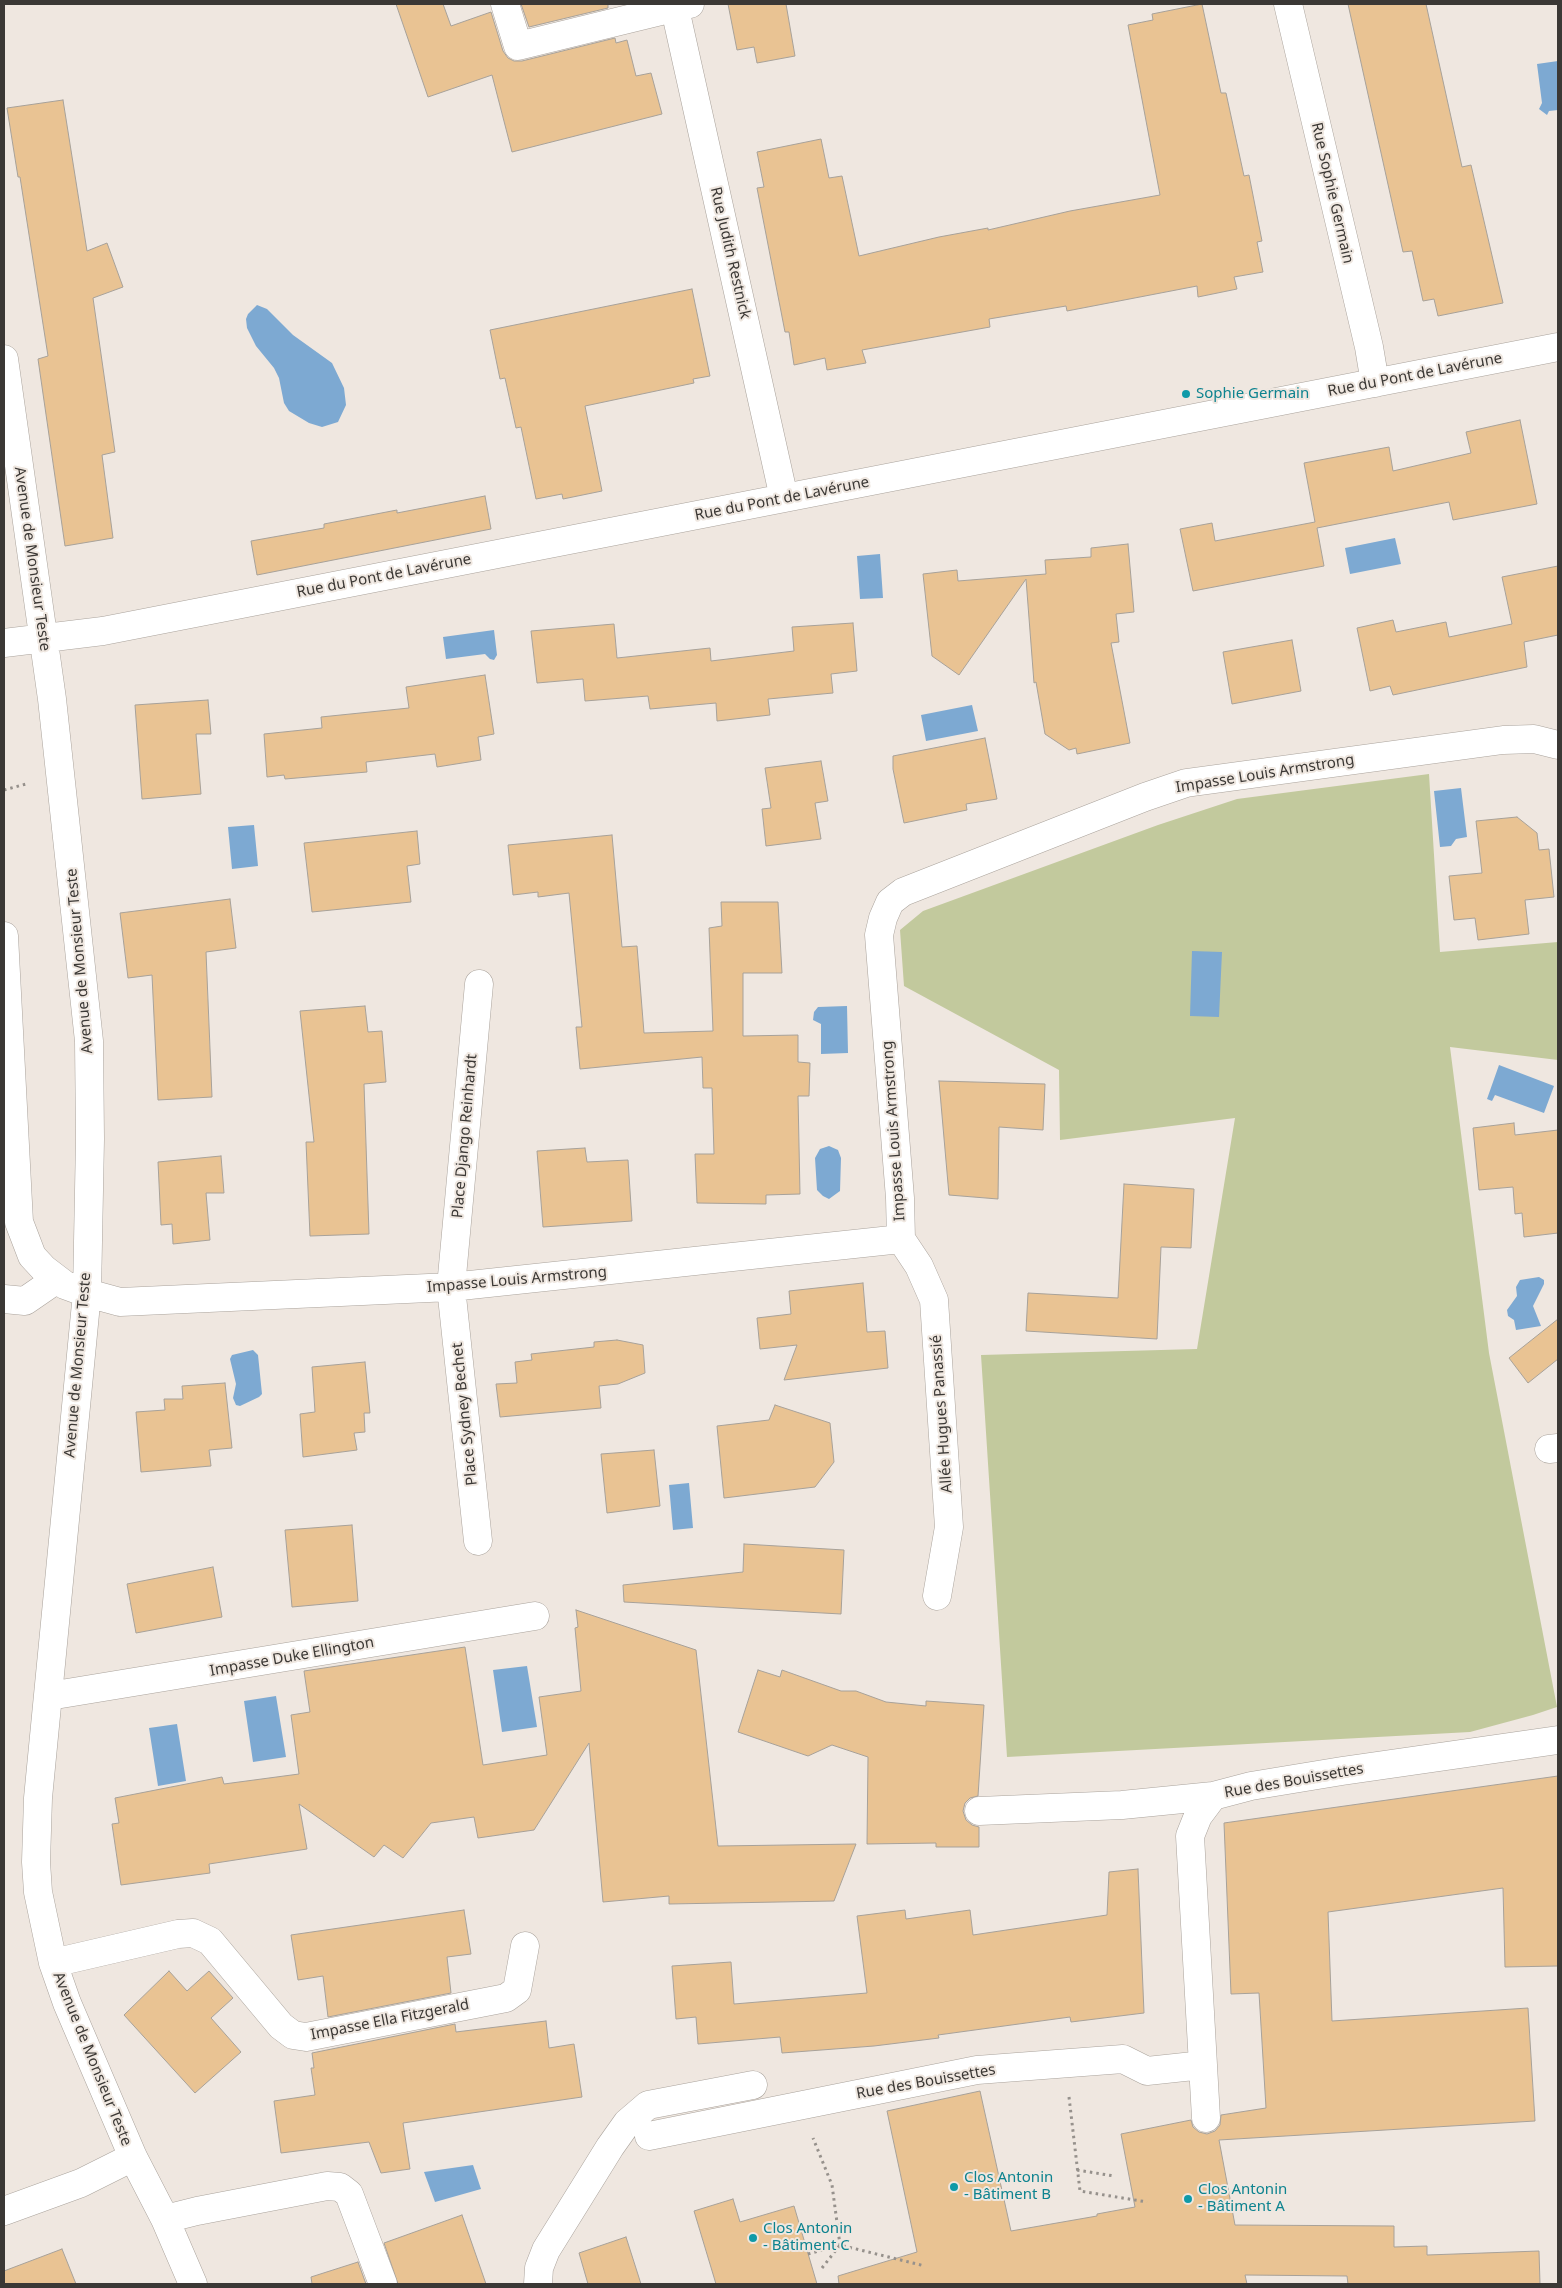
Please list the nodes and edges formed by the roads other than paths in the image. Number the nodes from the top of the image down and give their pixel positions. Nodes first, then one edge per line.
1 (505, 4) edge
2 (1288, 4) edge
3 (683, 6) edge
4 (1558, 347) edge
5 (4, 360) edge
6 (1374, 383) junction
7 (784, 498) junction
8 (15, 508) edge
9 (44, 638) junction
10 (4, 643) edge
11 (1558, 744) edge
12 (4, 936) edge
13 (479, 984) dead end
14 (901, 1239) junction
15 (57, 1279) junction
16 (452, 1288) junction
17 (87, 1293) junction
18 (4, 1299) edge
19 (478, 1541) dead end
20 (937, 1596) dead end
21 (535, 1616) dead end
22 (49, 1696) junction
23 (1558, 1740) edge
24 (1213, 1796) junction
25 (979, 1811) dead end
26 (525, 1946) dead end
27 (53, 1963) junction
28 (1203, 2065) junction
29 (753, 2085) dead end
30 (1206, 2118) dead end
31 (649, 2136) dead end
32 (133, 2157) junction
33 (4, 2211) edge
34 (165, 2219) junction
35 (193, 2284) edge
36 (383, 2284) edge
37 (538, 2284) edge

1 - 3 street
2 - 6 street, Rue Sophie Germain
3 - 7 street, Rue Judith Restnick
4 - 6 street, Rue du Pont de Lavérune
5 - 8 street, Avenue de Monsieur Teste
6 - 7 street, Rue du Pont de Lavérune
7 - 9 street, Rue du Pont de Lavérune
8 - 9 street, Avenue de Monsieur Teste
9 - 10 street, Rue du Pont de Lavérune
9 - 17 street, Avenue de Monsieur Teste
11 - 14 street, Impasse Louis Armstrong
12 - 15 street, Impasse Louis Armstrong
13 - 16 street, Place Django Reinhardt
14 - 16 street, Impasse Louis Armstrong
14 - 20 street, Allée Hugues Panassié
15 - 17 street, Impasse Louis Armstrong
15 - 18 street
16 - 17 street, Impasse Louis Armstrong
16 - 19 street, Place Sydney Bechet
17 - 22 street, Avenue de Monsieur Teste
21 - 22 street, Impasse Duke Ellington
22 - 27 street, Avenue de Monsieur Teste
23 - 24 street, Rue des Bouissettes
24 - 25 street
24 - 28 street, Rue des Bouissettes
26 - 27 street, Impasse Ella Fitzgerald
27 - 32 street, Avenue de Monsieur Teste
28 - 30 street, Rue des Bouissettes
28 - 31 street, Rue des Bouissettes
29 - 37 street
32 - 33 street
32 - 34 street, Avenue de Monsieur Teste
34 - 35 street, Avenue de Monsieur Teste
34 - 36 street

